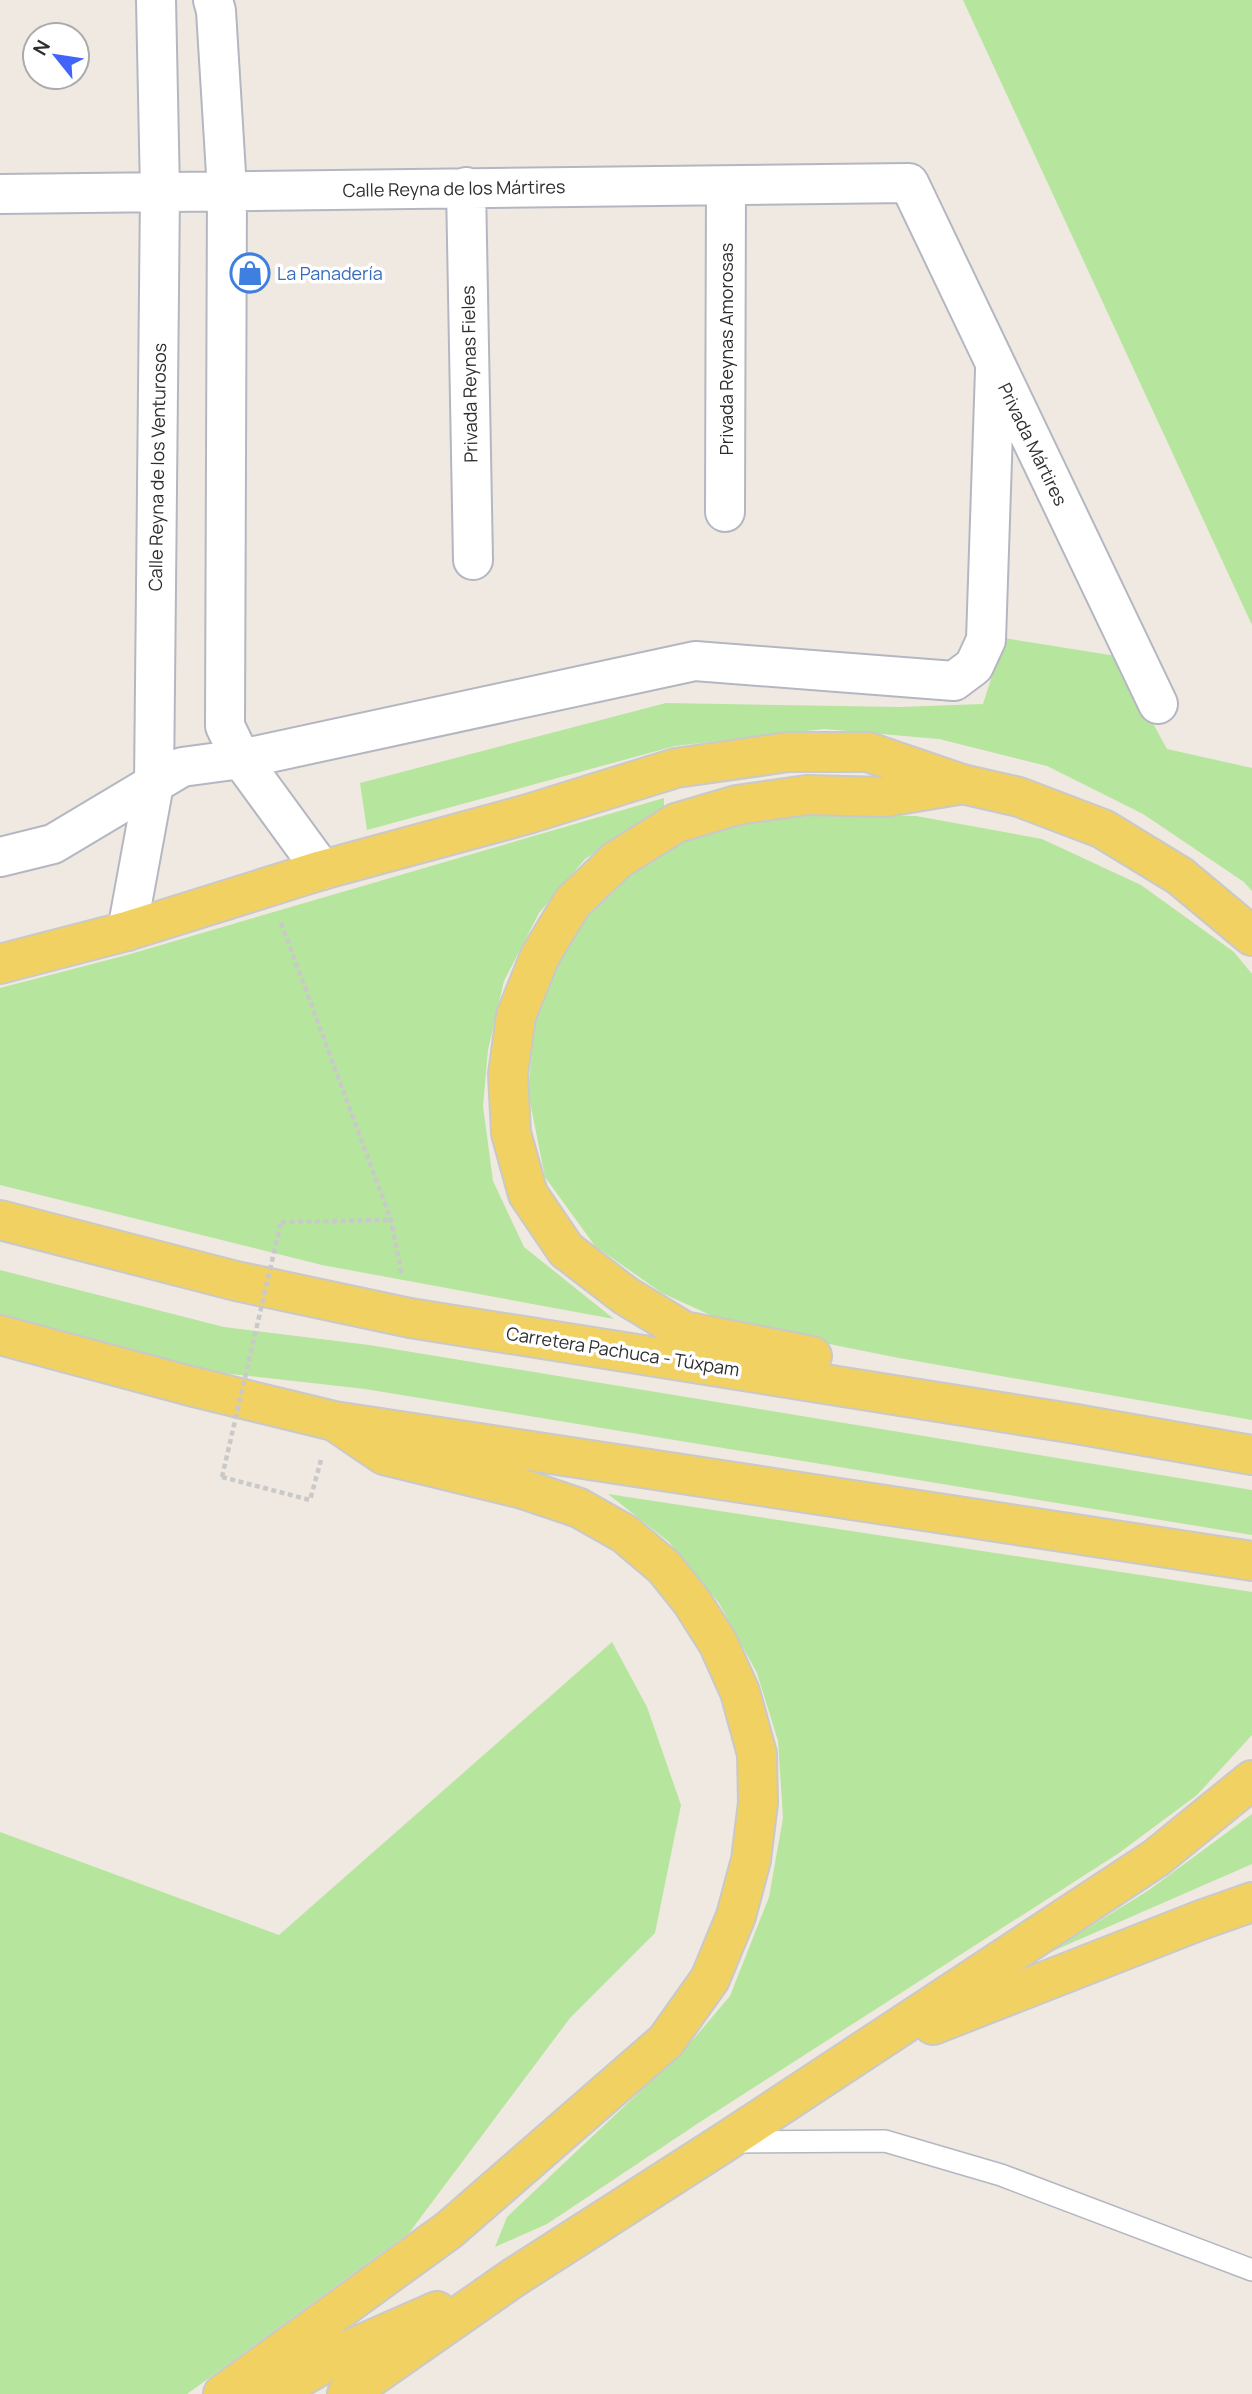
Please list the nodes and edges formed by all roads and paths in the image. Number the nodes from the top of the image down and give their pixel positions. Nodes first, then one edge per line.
1 (156, 0) edge
2 (213, 0) edge
3 (909, 183) joint
4 (726, 186) junction
5 (466, 187) junction
6 (227, 190) junction
7 (160, 192) junction
8 (0, 194) edge
9 (995, 364) junction
10 (725, 512) dead end
11 (472, 560) dead end
12 (1158, 704) dead end
13 (241, 759) junction
14 (155, 783) junction
15 (962, 784) junction
16 (0, 857) edge
17 (321, 870) junction
18 (268, 886) junction
19 (127, 931) junction
20 (1252, 936) edge
21 (0, 964) edge
22 (0, 1220) edge
23 (391, 1220) junction
24 (410, 1318) junction
25 (0, 1335) edge
26 (915, 1398) junction
27 (334, 1421) junction
28 (1252, 1455) edge
29 (314, 1480) dead end
30 (1252, 1561) edge
31 (1252, 1780) edge
32 (1252, 1902) edge
33 (859, 2054) junction
34 (725, 2142) junction
35 (1252, 2270) edge
36 (513, 2278) junction
37 (223, 2394) edge
38 (271, 2394) edge
39 (348, 2394) edge

1 - 7 street, Calle Reyna de los Venturosos
2 - 6 street
3 - 4 street, Calle Reyna de los Mártires
3 - 9 street, Privada Mártires
4 - 5 street, Calle Reyna de los Mártires
4 - 10 street, Privada Reynas Amorosas
5 - 6 street, Calle Reyna de los Mártires
5 - 11 street, Privada Reynas Fieles
6 - 7 street, Calle Reyna de los Mártires
6 - 13 street
7 - 8 street, Calle Reyna de los Mártires
7 - 14 street, Calle Reyna de los Venturosos
9 - 12 street, Privada Mártires
9 - 13 street
13 - 14 street
13 - 17 street
14 - 16 street
14 - 19 street, Calle Reyna de los Venturosos
15 - 17 main road
15 - 20 main road
15 - 26 main road
17 - 18 main road
18 - 19 main road
18 - 23 path
19 - 21 main road
22 - 24 main road, Carretera Pachuca - Túxpam
23 - 24 path
23 - 29 path, bridge
24 - 26 main road, Carretera Pachuca - Túxpam
25 - 27 main road
26 - 28 main road, Carretera Pachuca - Túxpam
27 - 30 main road
27 - 37 main road
31 - 33 main road
32 - 33 main road
33 - 34 main road
34 - 35 lane
34 - 36 main road
36 - 38 main road
36 - 39 main road

